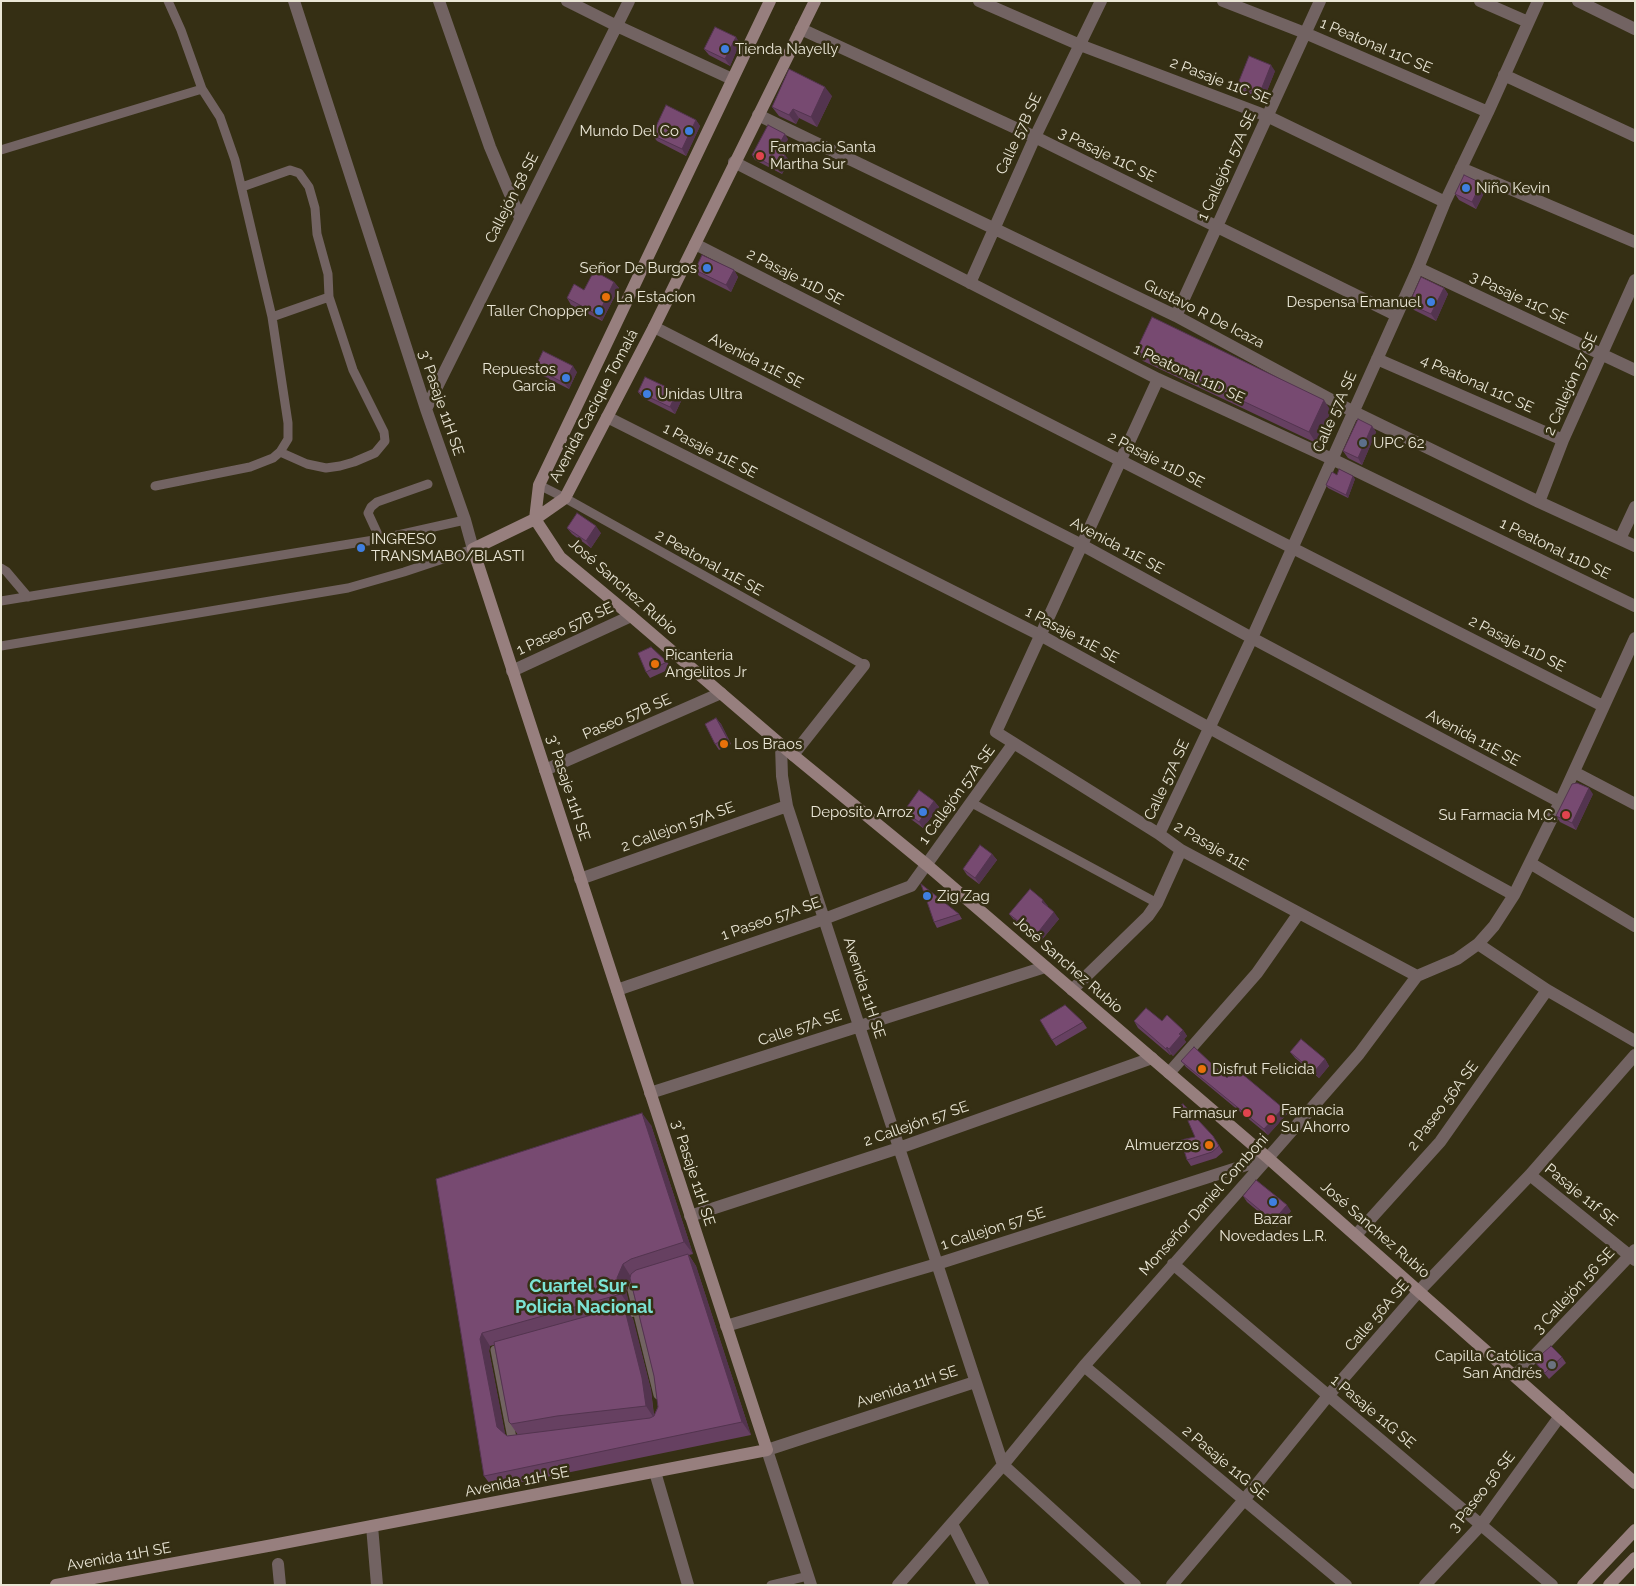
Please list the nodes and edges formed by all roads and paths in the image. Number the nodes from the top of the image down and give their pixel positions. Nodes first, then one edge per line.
1 (168, 1) edge
2 (294, 1) edge
3 (439, 1) edge
4 (567, 1) edge
5 (629, 1) edge
6 (770, 1) edge
7 (815, 1) edge
8 (979, 1) edge
9 (1101, 1) edge
10 (1223, 1) edge
11 (1320, 1) edge
12 (1480, 1) edge
13 (1538, 1) edge
14 (1578, 1) edge
15 (1528, 22) junction
16 (617, 26) junction
17 (801, 29) junction
18 (1635, 29) edge
19 (1305, 33) junction
20 (1080, 45) junction
21 (1504, 75) junction
22 (732, 79) junction
23 (202, 89) junction
24 (1488, 112) junction
25 (758, 115) junction
26 (1267, 116) junction
27 (1635, 136) edge
28 (1035, 137) junction
29 (1, 150) edge
30 (734, 162) junction
31 (1461, 168) junction
32 (242, 186) junction
33 (1445, 202) junction
34 (520, 218) junction
35 (1217, 227) junction
36 (994, 229) junction
37 (1635, 242) edge
38 (695, 244) junction
39 (1418, 268) junction
40 (1635, 280) edge
41 (970, 283) junction
42 (329, 297) junction
43 (1396, 315) junction
44 (1176, 316) junction
45 (272, 317) junction
46 (654, 327) junction
47 (1602, 355) junction
48 (1377, 359) junction
49 (1635, 370) edge
50 (1158, 379) junction
51 (426, 409) junction
52 (1354, 412) junction
53 (607, 417) junction
54 (1563, 440) junction
55 (280, 452) junction
56 (1332, 459) junction
57 (1120, 460) junction
58 (428, 484) dead end
59 (539, 485) junction
60 (154, 486) dead end
61 (564, 498) junction
62 (1539, 502) junction
63 (1635, 507) edge
64 (535, 519) junction
65 (465, 520) junction
66 (380, 539) junction
67 (1620, 539) junction
68 (1082, 545) junction
69 (1635, 546) edge
70 (1292, 548) junction
71 (473, 549) junction
72 (1, 568) edge
73 (28, 597) junction
74 (1, 601) edge
75 (1635, 606) edge
76 (632, 616) junction
77 (1040, 635) junction
78 (1252, 638) junction
79 (1635, 638) edge
80 (1, 646) edge
81 (864, 665) joint
82 (512, 671) junction
83 (721, 693) junction
84 (1603, 706) junction
85 (1209, 728) junction
86 (996, 732) joint
87 (1013, 744) junction
88 (781, 745) junction
89 (793, 755) junction
90 (545, 770) junction
91 (1574, 772) junction
92 (1560, 802) junction
93 (972, 803) junction
94 (1635, 804) edge
95 (787, 806) junction
96 (1159, 834) junction
97 (1181, 850) junction
98 (1530, 863) junction
99 (927, 865) junction
100 (580, 879) junction
101 (1514, 895) junction
102 (1157, 903) junction
103 (1299, 913) junction
104 (824, 918) junction
105 (1635, 926) edge
106 (1478, 944) junction
107 (1045, 967) junction
108 (1418, 976) junction
109 (616, 990) junction
110 (1072, 990) junction
111 (1547, 990) junction
112 (859, 1026) junction
113 (1635, 1041) edge
114 (1635, 1055) edge
115 (1152, 1058) junction
116 (1168, 1073) junction
117 (650, 1093) junction
118 (899, 1148) junction
119 (1268, 1158) junction
120 (1530, 1175) junction
121 (690, 1216) junction
122 (1356, 1235) junction
123 (1633, 1255) edge
124 (937, 1264) junction
125 (1173, 1264) junction
126 (648, 1275) edge
127 (1420, 1292) junction
128 (637, 1311) junction
129 (609, 1319) edge
130 (726, 1326) junction
131 (514, 1345) edge
132 (1084, 1366) junction
133 (1515, 1376) junction
134 (975, 1382) junction
135 (1328, 1396) junction
136 (659, 1405) edge
137 (1560, 1416) junction
138 (526, 1442) edge
139 (767, 1450) junction
140 (1003, 1465) junction
141 (655, 1472) junction
142 (1635, 1483) edge
143 (1244, 1500) junction
144 (952, 1524) junction
145 (1481, 1525) junction
146 (372, 1526) junction
147 (1635, 1530) edge
148 (1635, 1558) edge
149 (278, 1564) dead end
150 (1623, 1571) junction
151 (1635, 1576) edge
152 (809, 1580) edge
153 (56, 1585) edge
154 (280, 1585) edge
155 (377, 1585) edge
156 (688, 1585) edge
157 (771, 1585) edge
158 (898, 1585) edge
159 (983, 1585) edge
160 (1135, 1585) edge
161 (1172, 1585) edge
162 (1346, 1585) edge
163 (1425, 1585) edge
164 (1552, 1585) edge
165 (1583, 1585) edge
166 (1609, 1585) edge

1 - 23 lane
2 - 51 street, 3° Pasaje 11H SE
3 - 34 street
4 - 16 street
5 - 16 street, Callejón 58 SE
6 - 22 main road, Avenida Cacique Tomalá
7 - 17 main road, Avenida Cacique Tomalá
8 - 20 street, 2 Pasaje 11C SE
9 - 20 street, Calle 57B SE
10 - 19 street, 1 Peatonal 11C SE
11 - 19 street, 1 Callejón 57A SE
12 - 15 street
13 - 15 street, Calle 57A SE
14 - 18 street
15 - 21 street, Calle 57A SE
16 - 22 street
16 - 34 street, Callejón 58 SE
17 - 25 main road, Avenida Cacique Tomalá
17 - 28 street, 3 Pasaje 11C SE
19 - 24 street, 1 Peatonal 11C SE
19 - 26 street, 1 Callejón 57A SE
20 - 26 street, 2 Pasaje 11C SE
20 - 28 street, Calle 57B SE
21 - 24 street, Calle 57A SE
21 - 27 street
22 - 59 main road, Avenida Cacique Tomalá
23 - 29 lane
23 - 32 lane
24 - 31 street, Calle 57A SE
25 - 30 main road, Avenida Cacique Tomalá
25 - 36 street, Gustavo R De Icaza
26 - 33 street, 2 Pasaje 11C SE
26 - 35 street, 1 Callejón 57A SE
28 - 35 street, 3 Pasaje 11C SE
28 - 36 street, Calle 57B SE
30 - 38 main road, Avenida Cacique Tomalá
30 - 41 street, 1 Peatonal 11D SE
31 - 33 street, Calle 57A SE
31 - 37 street
32 - 42 lane
32 - 45 lane
33 - 39 street, Calle 57A SE
34 - 51 street, Callejón 58 SE
35 - 43 street, 3 Pasaje 11C SE
35 - 44 street, 1 Callejón 57A SE
36 - 41 street, Calle 57B SE
36 - 44 street, Gustavo R De Icaza
38 - 46 main road, Avenida Cacique Tomalá
38 - 57 street, 2 Pasaje 11D SE
39 - 43 street, Calle 57A SE
39 - 47 street, 3 Pasaje 11C SE
40 - 47 street, 2 Callejón 57 SE
41 - 50 street, 1 Peatonal 11D SE
42 - 45 lane
42 - 55 lane
43 - 48 street, Calle 57A SE
44 - 52 street, Gustavo R De Icaza
45 - 55 lane
46 - 53 main road, Avenida Cacique Tomalá
46 - 68 street, Avenida 11E SE
47 - 49 street, 3 Pasaje 11C SE
47 - 54 street, 2 Callejón 57 SE
48 - 52 street, Calle 57A SE
48 - 54 street, 4 Peatonal 11C SE
50 - 56 street, 1 Peatonal 11D SE
50 - 57 street, 1 Callejón 57A SE
51 - 65 street, 3° Pasaje 11H SE
52 - 56 street, Calle 57A SE
52 - 62 street, Gustavo R De Icaza
53 - 61 main road, Avenida Cacique Tomalá
53 - 77 street, 1 Pasaje 11E SE
54 - 62 street, 2 Callejón 57 SE
55 - 60 lane
56 - 70 street, Calle 57A SE
56 - 75 street, 1 Peatonal 11D SE
57 - 68 street, 1 Callejón 57A SE
57 - 70 street, 2 Pasaje 11D SE
58 - 66 lane
59 - 61 lane, 2 Peatonal 11E SE
59 - 64 main road, Avenida Cacique Tomalá
61 - 64 main road, Avenida Cacique Tomalá
61 - 81 lane, 2 Peatonal 11E SE
62 - 67 street, Gustavo R De Icaza
63 - 67 street
64 - 71 main road
64 - 76 main road, José Sanchez Rubio
65 - 66 lane
65 - 71 street, 3° Pasaje 11H SE
66 - 73 lane
67 - 69 street, Gustavo R De Icaza
68 - 77 street, 1 Callejón 57A SE
68 - 78 street, Avenida 11E SE
70 - 78 street, Calle 57A SE
70 - 84 street, 2 Pasaje 11D SE
71 - 80 lane
71 - 82 main road, 3° Pasaje 11H SE
72 - 73 lane
73 - 74 lane
76 - 82 street, 1 Paseo 57B SE
76 - 83 main road, José Sanchez Rubio
77 - 85 street, 1 Pasaje 11E SE
77 - 86 street, 1 Callejón 57A SE
78 - 85 street, Calle 57A SE
78 - 92 street, Avenida 11E SE
79 - 84 street, Monseñor Daniel Comboni
81 - 89 street
82 - 90 main road, 3° Pasaje 11H SE
83 - 88 main road, José Sanchez Rubio
83 - 90 street, Paseo 57B SE
84 - 91 street, Monseñor Daniel Comboni
85 - 96 street, Calle 57A SE
85 - 101 street, 1 Pasaje 11E SE
86 - 87 street, 2 Pasaje 11E
87 - 93 street, 1 Callejón 57A SE
87 - 96 street, 2 Pasaje 11E
88 - 89 main road, José Sanchez Rubio
88 - 95 street, Avenida 11H SE
89 - 99 main road, José Sanchez Rubio
90 - 100 main road, 3° Pasaje 11H SE
91 - 92 street, Monseñor Daniel Comboni
91 - 94 street
92 - 98 street, Monseñor Daniel Comboni
93 - 99 street, 1 Callejón 57A SE
93 - 102 lane
95 - 100 street, 2 Callejon 57A SE
95 - 104 street, Avenida 11H SE
96 - 97 street, 2 Pasaje 11E
97 - 102 street
97 - 103 street, 2 Pasaje 11E
98 - 101 street, Monseñor Daniel Comboni
98 - 105 street
99 - 104 street, 1 Paseo 57A SE
99 - 107 main road, José Sanchez Rubio
100 - 109 main road, 3° Pasaje 11H SE
101 - 106 street, Monseñor Daniel Comboni
102 - 110 street
103 - 108 street, 2 Pasaje 11E
103 - 116 street
104 - 109 street, 1 Paseo 57A SE
104 - 112 street, Avenida 11H SE
106 - 108 street, Monseñor Daniel Comboni
106 - 111 street
107 - 110 main road, José Sanchez Rubio
107 - 112 street, Calle 57A SE
108 - 119 street, Monseñor Daniel Comboni
109 - 117 main road, 3° Pasaje 11H SE
110 - 115 main road, José Sanchez Rubio
111 - 113 street
111 - 122 street, 2 Paseo 56A SE
112 - 117 street, Calle 57A SE
112 - 118 street, Avenida 11H SE
114 - 120 street, Calle 56A SE
115 - 116 main road, José Sanchez Rubio
115 - 118 street, 2 Callejón 57 SE
116 - 119 main road, José Sanchez Rubio
117 - 121 main road, 3° Pasaje 11H SE
118 - 121 street, 2 Callejón 57 SE
118 - 124 street, Avenida 11H SE
119 - 122 main road, José Sanchez Rubio
119 - 124 street, 1 Callejon 57 SE
119 - 125 street, Monseñor Daniel Comboni
120 - 123 street, Pasaje 11f SE
120 - 127 street, Calle 56A SE
121 - 130 main road, 3° Pasaje 11H SE
122 - 127 main road, José Sanchez Rubio
123 - 133 street, 3 Callejón 56 SE
124 - 130 street, 1 Callejon 57 SE
124 - 134 street, Avenida 11H SE
125 - 132 street, Monseñor Daniel Comboni
125 - 135 street, 1 Pasaje 11G SE
126 - 128 lane
127 - 133 main road, José Sanchez Rubio
127 - 135 street, Calle 56A SE
128 - 129 lane
128 - 136 lane
130 - 139 main road, 3° Pasaje 11H SE
131 - 138 lane
132 - 140 street, Monseñor Daniel Comboni
132 - 143 street, 2 Pasaje 11G SE
133 - 137 main road, José Sanchez Rubio
134 - 139 street, Avenida 11H SE
134 - 140 street, Avenida 11H SE
135 - 143 street, Calle 56A SE
135 - 145 street, 1 Pasaje 11G SE
137 - 142 main road, José Sanchez Rubio
137 - 145 street, 3 Paseo 56 SE
139 - 141 main road, Avenida 11H SE
139 - 152 street, 3° Pasaje 11H SE
140 - 144 street, Monseñor Daniel Comboni
140 - 160 street, Avenida 11H SE
141 - 146 main road, Avenida 11H SE
141 - 156 street
143 - 161 street, Calle 56A SE
143 - 162 street, 2 Pasaje 11G SE
144 - 158 street, Monseñor Daniel Comboni
144 - 159 street
145 - 163 street, 3 Paseo 56 SE
145 - 164 street, 1 Pasaje 11G SE
146 - 153 main road, Avenida 11H SE
146 - 155 street
147 - 165 main road
148 - 150 main road
149 - 154 street
150 - 151 main road
150 - 166 main road
152 - 157 lane

